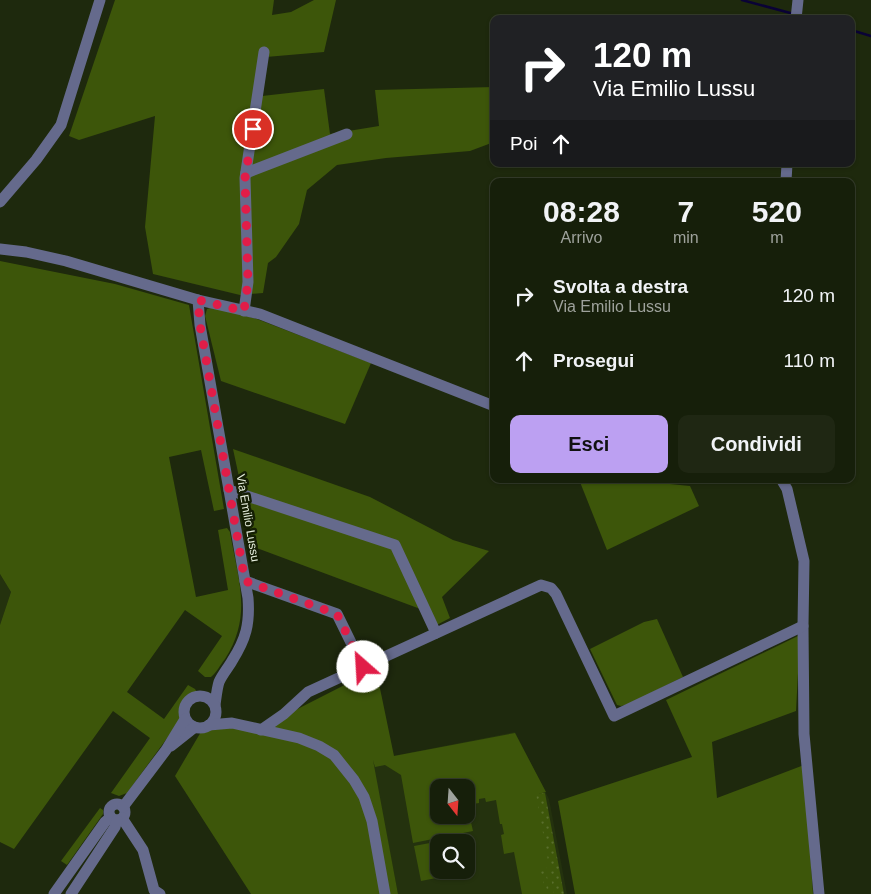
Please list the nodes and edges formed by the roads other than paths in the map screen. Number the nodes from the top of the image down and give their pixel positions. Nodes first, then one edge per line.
1 (100, 0) edge
2 (264, 52) dead end
3 (347, 134) dead end
4 (246, 173) junction
5 (0, 202) edge
6 (0, 249) edge
7 (198, 300) junction
8 (244, 311) junction
9 (490, 404) edge
10 (784, 483) edge
11 (229, 490) junction
12 (245, 581) junction
13 (803, 626) junction
14 (436, 633) junction
15 (363, 667) junction
16 (220, 682) junction
17 (200, 696) junction
18 (215, 707) junction
19 (284, 714) junction
20 (185, 719) junction
21 (232, 723) junction
22 (209, 725) junction
23 (195, 728) junction
24 (261, 730) junction
25 (290, 736) junction
26 (166, 750) junction
27 (118, 816) junction
28 (153, 893) edge
29 (54, 894) edge
30 (71, 894) edge
31 (386, 894) edge
32 (819, 894) edge

1 - 5 street
2 - 4 street
3 - 4 street
4 - 8 street
6 - 7 street
7 - 8 street
7 - 11 street, Via Emilio Lussu
8 - 9 street
10 - 13 street
11 - 12 street, Via Emilio Lussu
11 - 14 street
12 - 15 street
12 - 16 street, Via Emilio Lussu
13 - 14 street
13 - 32 street
14 - 15 street
15 - 19 street
16 - 17 street, Via Emilio Lussu
16 - 18 street, Via Emilio Lussu
17 - 18 street
17 - 20 street
18 - 21 street
18 - 22 street
19 - 24 street
19 - 25 street
20 - 23 street
20 - 26 street
21 - 22 street
21 - 24 street
22 - 23 street
23 - 26 street
24 - 25 street
25 - 31 street
26 - 27 street
27 - 28 street
27 - 29 street
27 - 30 street

